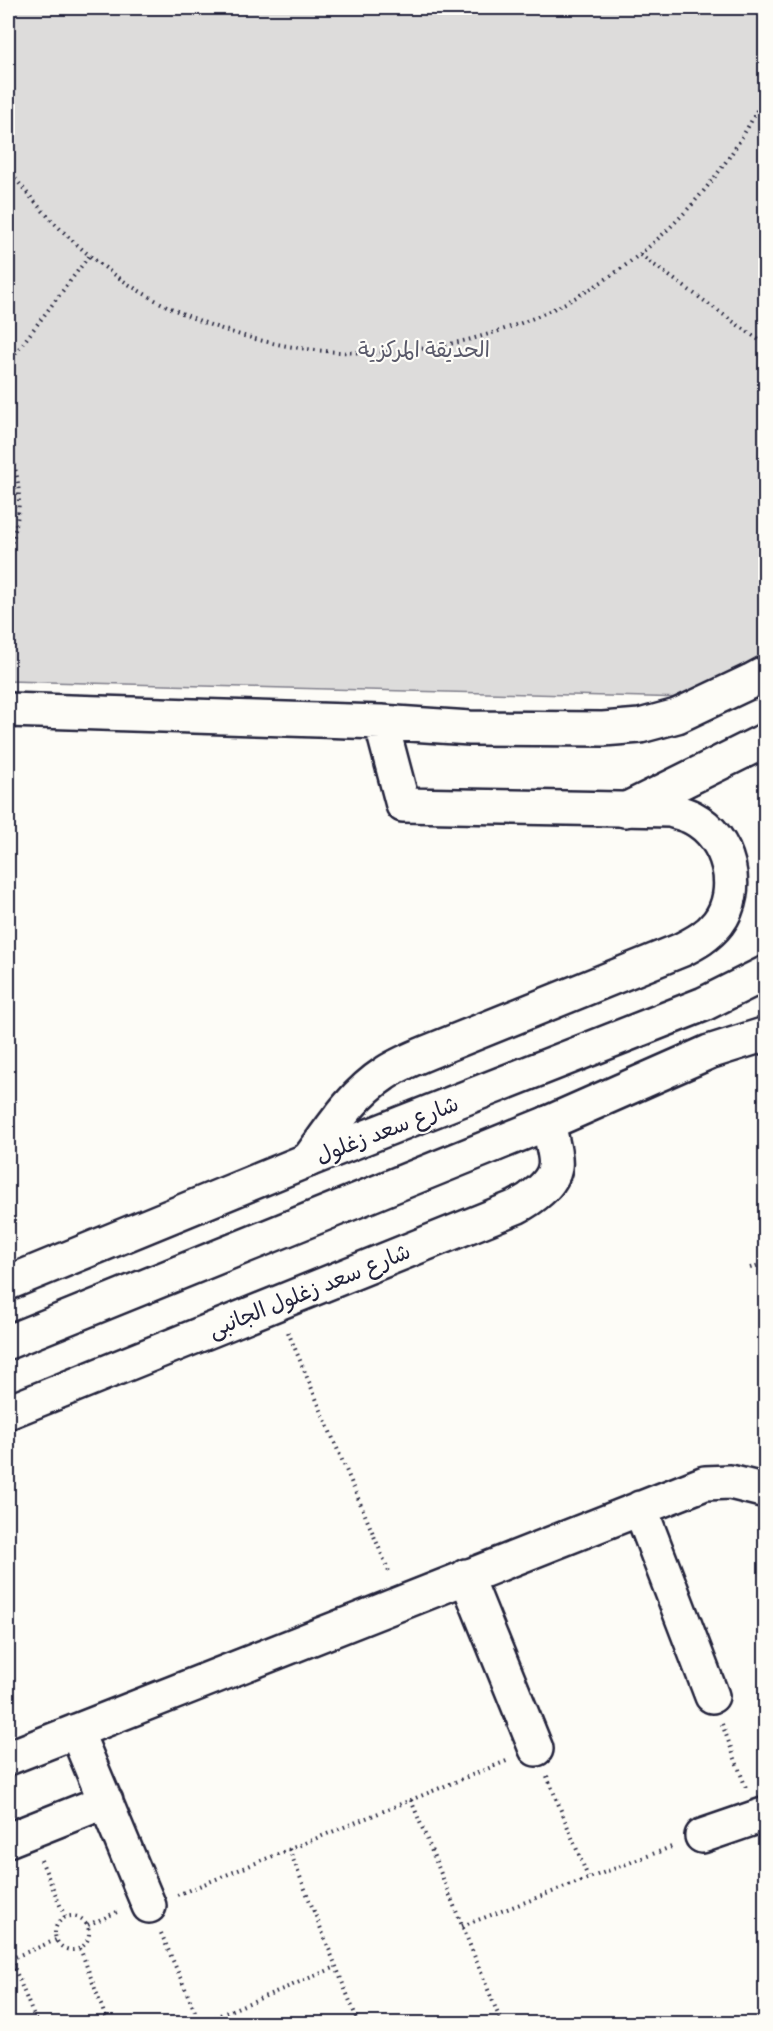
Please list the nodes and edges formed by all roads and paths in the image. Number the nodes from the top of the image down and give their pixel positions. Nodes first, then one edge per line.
1 (351, 8) edge
2 (374, 8) edge
3 (765, 92) edge
4 (8, 169) edge
5 (640, 255) junction
6 (89, 256) junction
7 (765, 345) edge
8 (8, 363) edge
9 (8, 447) edge
10 (8, 553) edge
11 (765, 673) edge
12 (8, 710) edge
13 (381, 722) junction
14 (765, 740) edge
15 (625, 810) junction
16 (765, 973) edge
17 (705, 1004) junction
18 (765, 1034) edge
19 (727, 1045) junction
20 (548, 1124) junction
21 (308, 1160) junction
22 (765, 1263) edge
23 (750, 1268) dead end
24 (8, 1283) edge
25 (277, 1303) junction
26 (8, 1342) edge
27 (8, 1412) edge
28 (765, 1491) edge
29 (640, 1508) junction
30 (466, 1576) junction
31 (402, 1602) junction
32 (712, 1696) joint
33 (76, 1731) junction
34 (536, 1749) junction
35 (8, 1758) edge
36 (411, 1800) junction
37 (106, 1801) junction
38 (761, 1815) edge
39 (18, 1836) edge
40 (702, 1836) joint
41 (289, 1849) junction
42 (588, 1877) junction
43 (149, 1906) junction
44 (65, 1917) junction
45 (462, 1926) junction
46 (56, 1940) junction
47 (80, 1948) junction
48 (8, 1952) edge
49 (10, 1959) junction
50 (336, 1967) junction
51 (199, 2023) edge
52 (37, 2024) edge
53 (108, 2024) edge
54 (359, 2024) edge
55 (502, 2024) edge

1 - 2 path
3 - 5 path
4 - 6 path
5 - 6 path
5 - 7 path
6 - 8 path
9 - 10 path
11 - 13 street
12 - 13 street
13 - 15 street
14 - 15 street
15 - 21 street
16 - 17 street, شارع سعد زغلول
17 - 19 street
17 - 21 street, شارع سعد زغلول
18 - 19 street
19 - 20 street
20 - 25 street, شارع سعد زغلول الجانبى
20 - 26 street
21 - 24 street, شارع سعد زغلول
22 - 23 path
25 - 27 street, شارع سعد زغلول الجانبى
25 - 31 path
28 - 29 street
29 - 30 street
29 - 32 street
30 - 31 street
30 - 34 street
31 - 33 street
32 - 38 path
33 - 35 street
33 - 37 street
34 - 36 path
34 - 42 path
36 - 41 path
36 - 45 path
37 - 39 street
37 - 43 street
38 - 40 street
39 - 44 path
40 - 42 path
41 - 43 path
41 - 50 path
42 - 45 path
43 - 51 path
44 - 46 path
44 - 47 path
45 - 55 path
46 - 47 path
46 - 49 path
47 - 53 path
48 - 49 path
49 - 52 path
50 - 51 path
50 - 54 path

